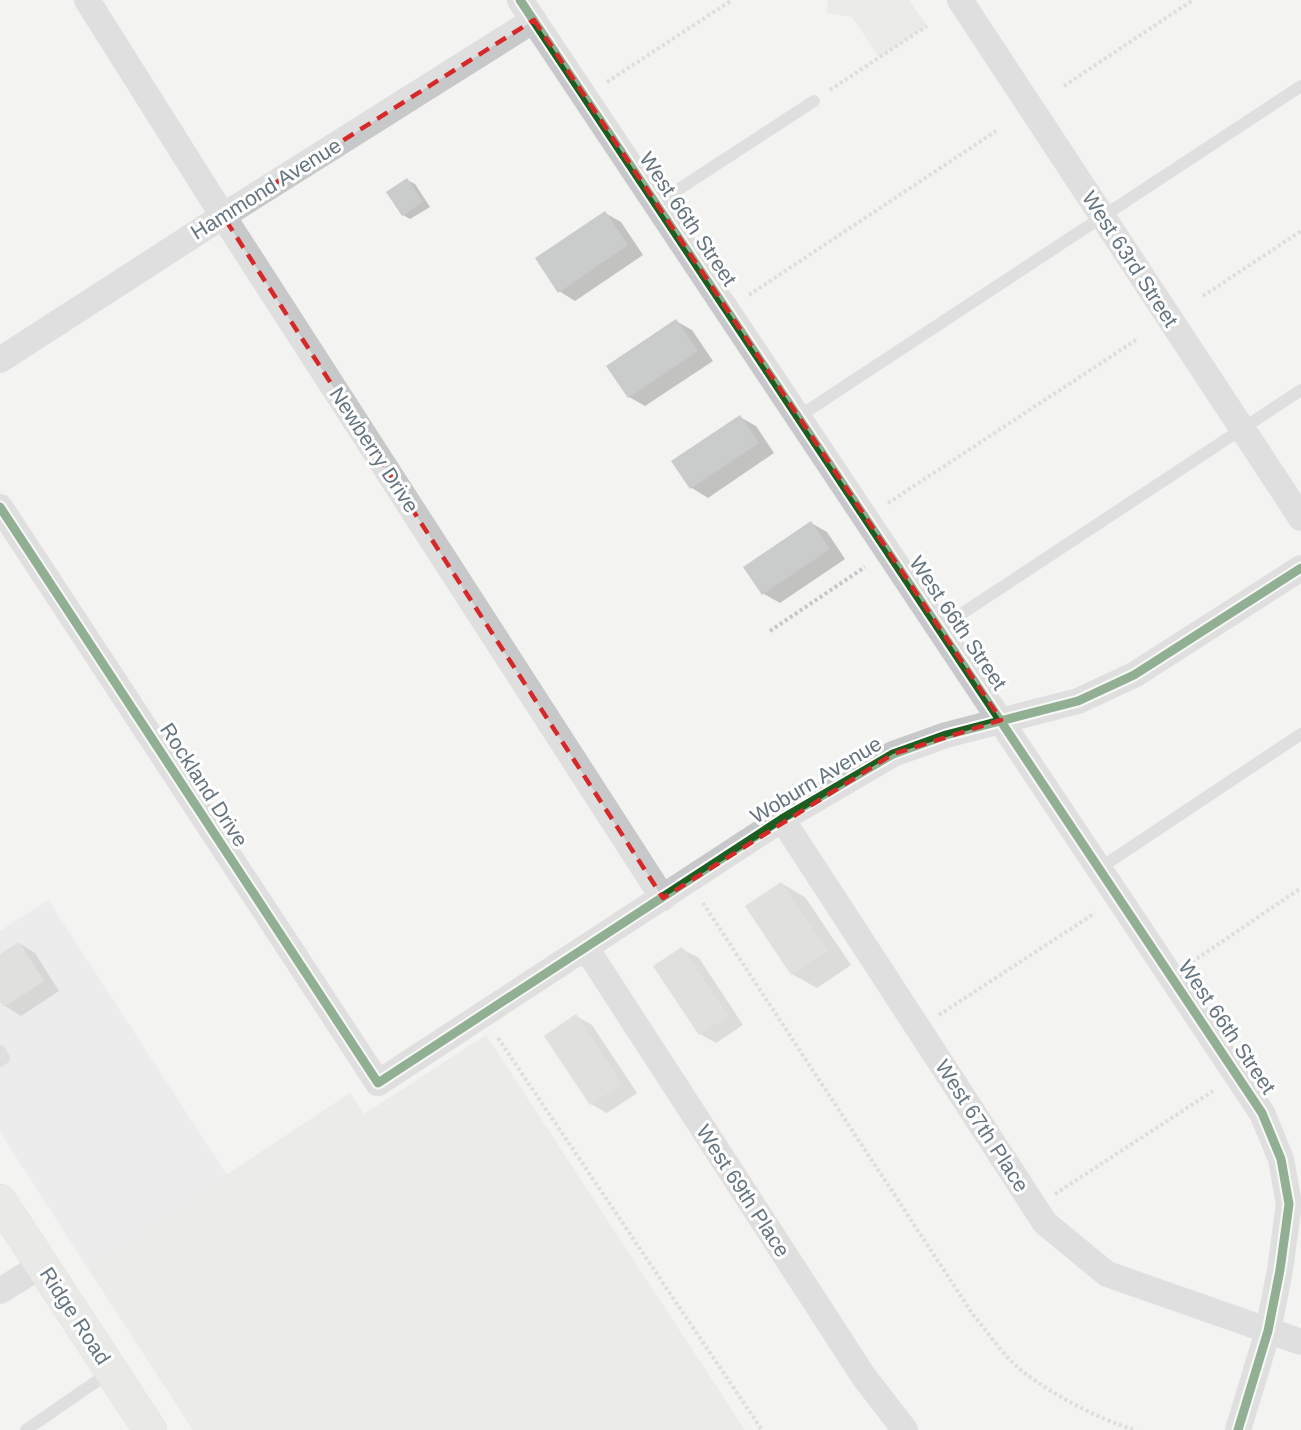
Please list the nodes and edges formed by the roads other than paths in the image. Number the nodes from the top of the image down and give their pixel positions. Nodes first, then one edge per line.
1 (87, 0) edge
2 (960, 0) edge
3 (527, 10) edge
4 (1301, 86) edge
5 (814, 100) road end
6 (656, 204) junction
7 (223, 216) junction
8 (1103, 217) junction
9 (0, 360) edge
10 (1301, 390) edge
11 (798, 417) junction
12 (1243, 429) junction
13 (0, 507) edge
14 (1301, 518) edge
15 (1301, 568) edge
16 (940, 628) junction
17 (1001, 720) junction
18 (1301, 734) edge
19 (782, 819) junction
20 (1100, 868) junction
21 (663, 898) junction
22 (586, 948) junction
23 (0, 1051) edge
24 (0, 1061) edge
25 (378, 1083) joint
26 (0, 1201) edge
27 (42, 1265) junction
28 (0, 1291) edge
29 (1268, 1331) junction
30 (1301, 1342) edge
31 (111, 1372) junction
32 (26, 1430) edge
33 (150, 1430) edge
34 (905, 1430) edge
35 (1238, 1430) edge

1 - 7 street, Newberry Drive
2 - 8 street, West 63rd Street
3 - 6 street, West 66th Street
3 - 7 street, Hammond Avenue
4 - 8 lane
5 - 6 lane
6 - 11 street, West 66th Street
7 - 9 street, Hammond Avenue
7 - 21 street, Newberry Drive
8 - 11 lane
8 - 12 street, West 63rd Street
10 - 12 lane
11 - 16 street, West 66th Street
12 - 14 street, West 63rd Street
12 - 16 lane
13 - 25 street, Rockland Drive
15 - 17 street, Woburn Avenue
16 - 17 street, West 66th Street
17 - 19 street, Woburn Avenue
17 - 20 street, West 66th Street
18 - 20 lane
19 - 21 street, Woburn Avenue
19 - 29 street, West 67th Place
20 - 29 street, West 66th Street
21 - 22 street, Woburn Avenue
22 - 25 street, Woburn Avenue
22 - 34 street, West 69th Place
23 - 24 lane
26 - 27 main road, Ridge Road
27 - 28 street
27 - 31 main road, Ridge Road
29 - 30 street, West 67th Place
29 - 35 street, West 66th Street
31 - 32 lane
31 - 33 main road, Ridge Road

